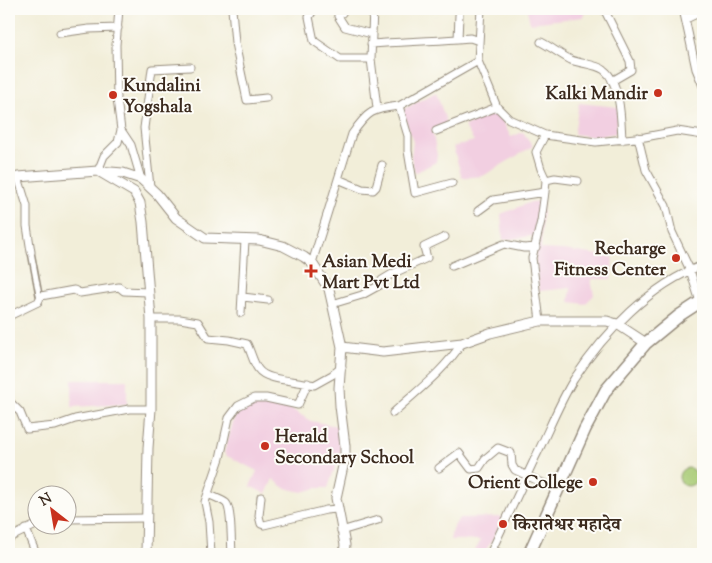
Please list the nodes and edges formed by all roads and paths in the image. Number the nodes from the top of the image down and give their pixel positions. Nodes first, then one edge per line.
1 (119, 9) edge
2 (232, 9) edge
3 (314, 9) edge
4 (340, 9) edge
5 (373, 9) edge
6 (481, 9) edge
7 (604, 9) edge
8 (683, 9) edge
9 (703, 11) edge
10 (458, 15) dead end
11 (686, 19) junction
12 (118, 28) junction
13 (60, 33) dead end
14 (372, 34) junction
15 (458, 39) junction
16 (479, 41) junction
17 (541, 42) dead end
18 (372, 44) junction
19 (371, 58) junction
20 (478, 61) junction
21 (190, 67) dead end
22 (700, 68) edge
23 (612, 81) junction
24 (703, 86) edge
25 (266, 98) dead end
26 (400, 106) junction
27 (497, 107) junction
28 (377, 108) junction
29 (121, 130) junction
30 (436, 131) dead end
31 (544, 135) junction
32 (703, 135) edge
33 (638, 137) junction
34 (622, 140) junction
35 (382, 165) dead end
36 (98, 171) junction
37 (18, 177) junction
38 (141, 179) junction
39 (338, 179) junction
40 (9, 180) edge
41 (546, 180) junction
42 (578, 181) dead end
43 (452, 183) dead end
44 (150, 187) junction
45 (545, 192) junction
46 (478, 211) dead end
47 (446, 236) dead end
48 (245, 240) junction
49 (536, 247) junction
50 (31, 252) joint
51 (312, 263) junction
52 (703, 265) edge
53 (452, 266) dead end
54 (690, 270) junction
55 (148, 292) junction
56 (41, 296) junction
57 (243, 297) junction
58 (268, 300) dead end
59 (702, 303) edge
60 (332, 304) junction
61 (241, 313) dead end
62 (9, 316) edge
63 (151, 319) junction
64 (540, 321) junction
65 (617, 324) junction
66 (462, 343) junction
67 (646, 343) junction
68 (342, 347) junction
69 (342, 367) junction
70 (308, 383) junction
71 (11, 403) dead end
72 (151, 409) junction
73 (393, 412) dead end
74 (439, 468) dead end
75 (526, 476) junction
76 (558, 490) junction
77 (208, 494) junction
78 (261, 497) dead end
79 (337, 508) junction
80 (146, 518) junction
81 (78, 519) edge
82 (378, 520) dead end
83 (26, 529) joint
84 (341, 530) junction
85 (9, 538) edge
86 (492, 552) edge
87 (36, 554) edge
88 (146, 554) edge
89 (211, 554) edge
90 (232, 554) edge
91 (344, 554) edge
92 (500, 554) edge
93 (529, 554) edge

1 - 12 street
2 - 25 street
3 - 19 street
4 - 14 street
5 - 14 street
6 - 16 street
7 - 23 street
8 - 11 street
9 - 11 street
10 - 15 street
11 - 22 street
12 - 13 street
12 - 29 street
14 - 18 street
15 - 16 street
15 - 18 street
16 - 20 street
17 - 23 street
18 - 19 street
19 - 28 street
20 - 26 street
20 - 27 street
21 - 44 street
22 - 24 street
23 - 34 street
26 - 28 street
26 - 43 street
27 - 30 street
27 - 31 street
28 - 39 street
29 - 36 street
29 - 38 street
31 - 34 street
31 - 41 street
32 - 33 street
33 - 34 street
33 - 54 street
35 - 39 street
36 - 37 street
36 - 38 street
36 - 55 street
37 - 40 street
37 - 50 street
38 - 44 street
39 - 51 street
41 - 42 street
41 - 45 street
44 - 48 street
45 - 46 street
45 - 49 street
47 - 60 street
48 - 51 street
48 - 57 street
49 - 53 street
49 - 64 street
50 - 56 street
51 - 60 street
52 - 54 street
54 - 59 street
54 - 65 street
55 - 56 street
55 - 63 street
56 - 62 street
57 - 58 street
57 - 61 street
59 - 67 highway
60 - 68 street
63 - 70 street
63 - 72 street
64 - 65 street
64 - 66 street
65 - 67 street
65 - 75 street
66 - 68 street
66 - 73 street
67 - 76 highway
68 - 69 street
69 - 70 street
69 - 79 street
70 - 77 street
71 - 72 street
72 - 80 street
74 - 75 street
75 - 76 street
75 - 86 street
76 - 93 highway
77 - 89 street
77 - 90 street
78 - 79 street
79 - 84 street
80 - 81 street
80 - 88 street
82 - 84 street
83 - 85 street
83 - 87 street
84 - 91 street
86 - 92 street

